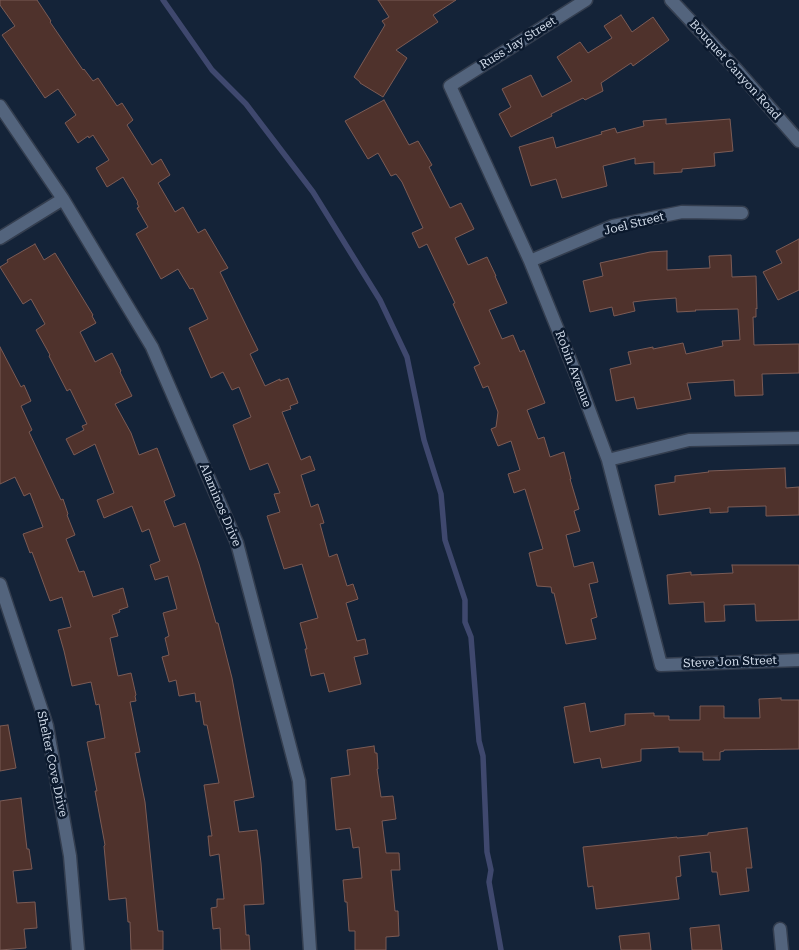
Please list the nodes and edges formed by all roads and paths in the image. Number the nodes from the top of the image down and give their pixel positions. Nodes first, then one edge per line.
1 (586, 0) edge
2 (671, 0) edge
3 (450, 86) joint
4 (0, 106) edge
5 (799, 141) edge
6 (63, 199) junction
7 (742, 213) dead end
8 (0, 238) edge
9 (530, 261) junction
10 (799, 438) edge
11 (608, 460) junction
12 (0, 584) edge
13 (799, 660) edge
14 (662, 665) joint
15 (780, 929) dead end
16 (78, 950) edge
17 (310, 950) edge
18 (782, 950) edge

1 - 3 street, Russ Jay Street
2 - 5 street, Bouquet Canyon Road
3 - 9 street, Robin Avenue
4 - 6 street, Alaminos Drive
6 - 8 street
6 - 17 street, Alaminos Drive
7 - 9 street, Joel Street
9 - 11 street, Robin Avenue
10 - 11 street
11 - 14 street, Robin Avenue
12 - 16 street, Shelter Cove Drive
13 - 14 street, Steve Jon Street
15 - 18 street

